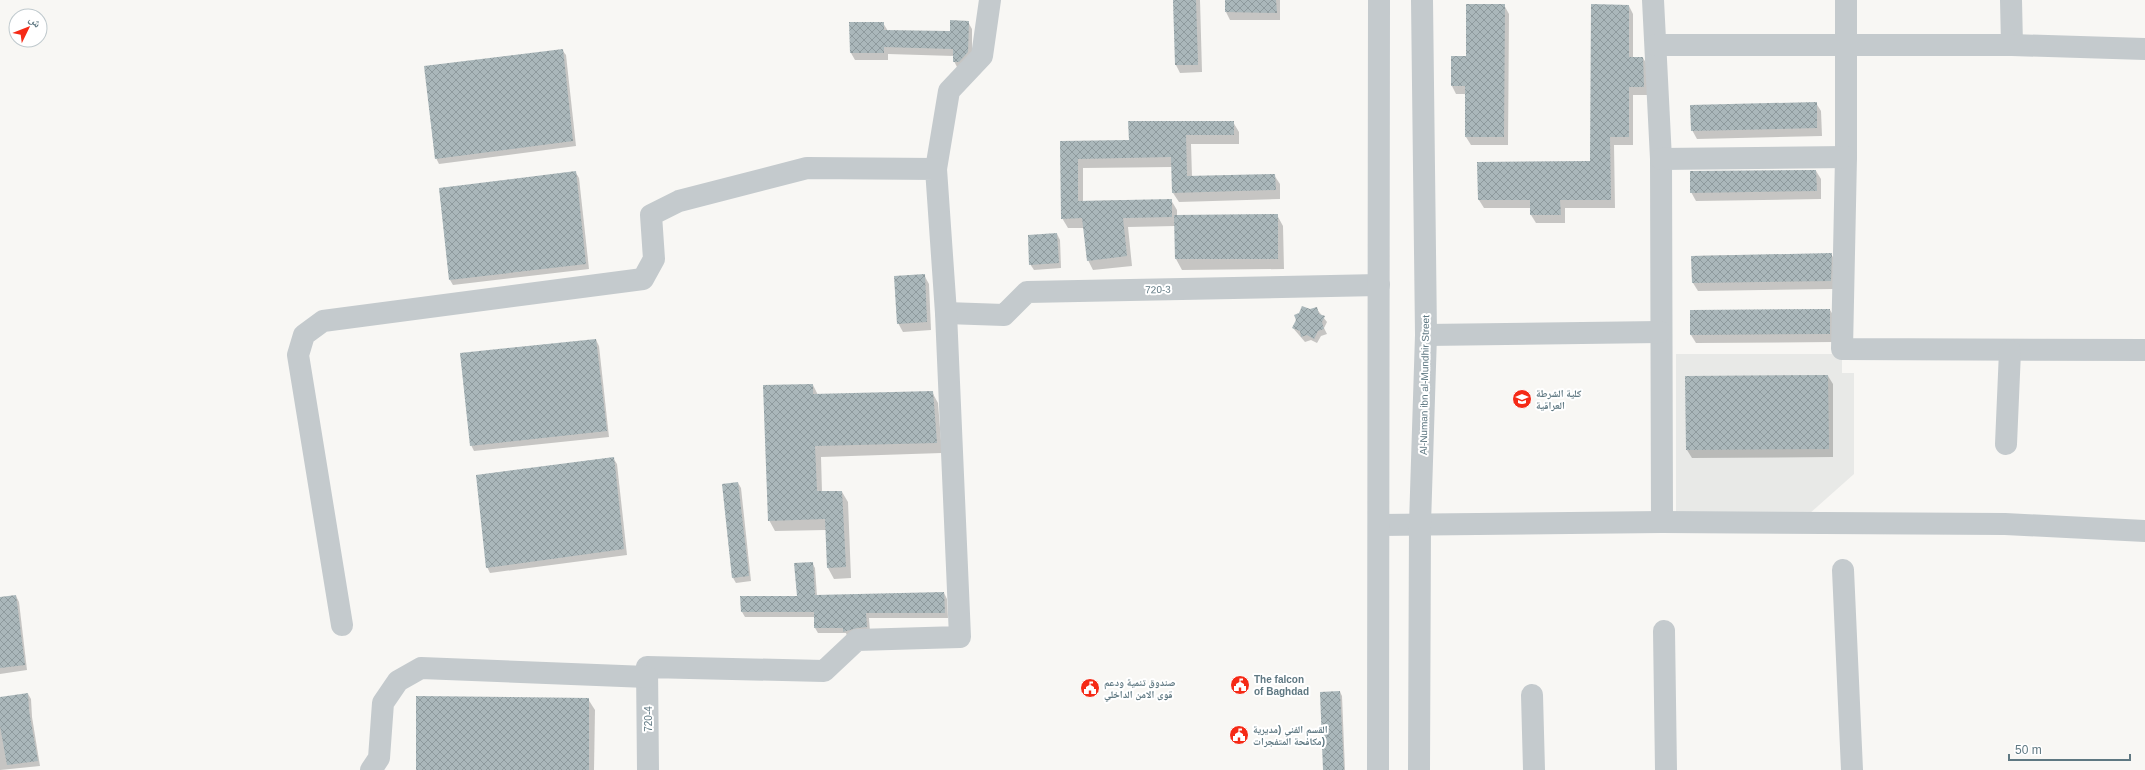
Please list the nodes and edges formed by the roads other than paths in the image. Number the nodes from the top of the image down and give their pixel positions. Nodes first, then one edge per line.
1 (990, 0) edge
2 (1379, 0) edge
3 (1422, 0) edge
4 (1652, 0) edge
5 (1846, 0) edge
6 (2011, 0) edge
7 (1847, 44) junction
8 (1656, 45) junction
9 (2012, 45) junction
10 (2145, 49) edge
11 (1846, 157) junction
12 (1661, 158) junction
13 (936, 169) junction
14 (1379, 285) junction
15 (946, 313) junction
16 (1660, 332) junction
17 (1426, 335) junction
18 (2010, 350) junction
19 (2145, 350) edge
20 (2006, 444) dead end
21 (1662, 522) junction
22 (1420, 524) junction
23 (1379, 525) junction
24 (2145, 531) edge
25 (1843, 570) dead end
26 (342, 625) dead end
27 (1664, 631) dead end
28 (647, 672) junction
29 (1532, 695) dead end
30 (371, 770) edge
31 (648, 770) edge
32 (1378, 770) edge
33 (1419, 770) edge
34 (1534, 770) edge
35 (1666, 770) edge
36 (1852, 770) edge

1 - 13 street
2 - 14 street
3 - 17 street, Al-Numan ibn al-Mundhir Street
4 - 8 street
5 - 7 street
6 - 9 street
7 - 8 street
7 - 9 street
7 - 11 street
8 - 12 street
9 - 10 street
11 - 12 street
11 - 18 street
12 - 16 street
13 - 15 street
13 - 26 street
14 - 15 street, 720-3
14 - 23 street
15 - 28 street
16 - 17 street
16 - 21 street
17 - 22 street, Al-Numan ibn al-Mundhir Street
18 - 19 street
18 - 20 street
21 - 22 street
21 - 24 street
22 - 23 street
22 - 33 street, Al-Numan ibn al-Mundhir Street
23 - 32 street
25 - 36 street
27 - 35 street
28 - 30 street
28 - 31 street, 720-4
29 - 34 street

